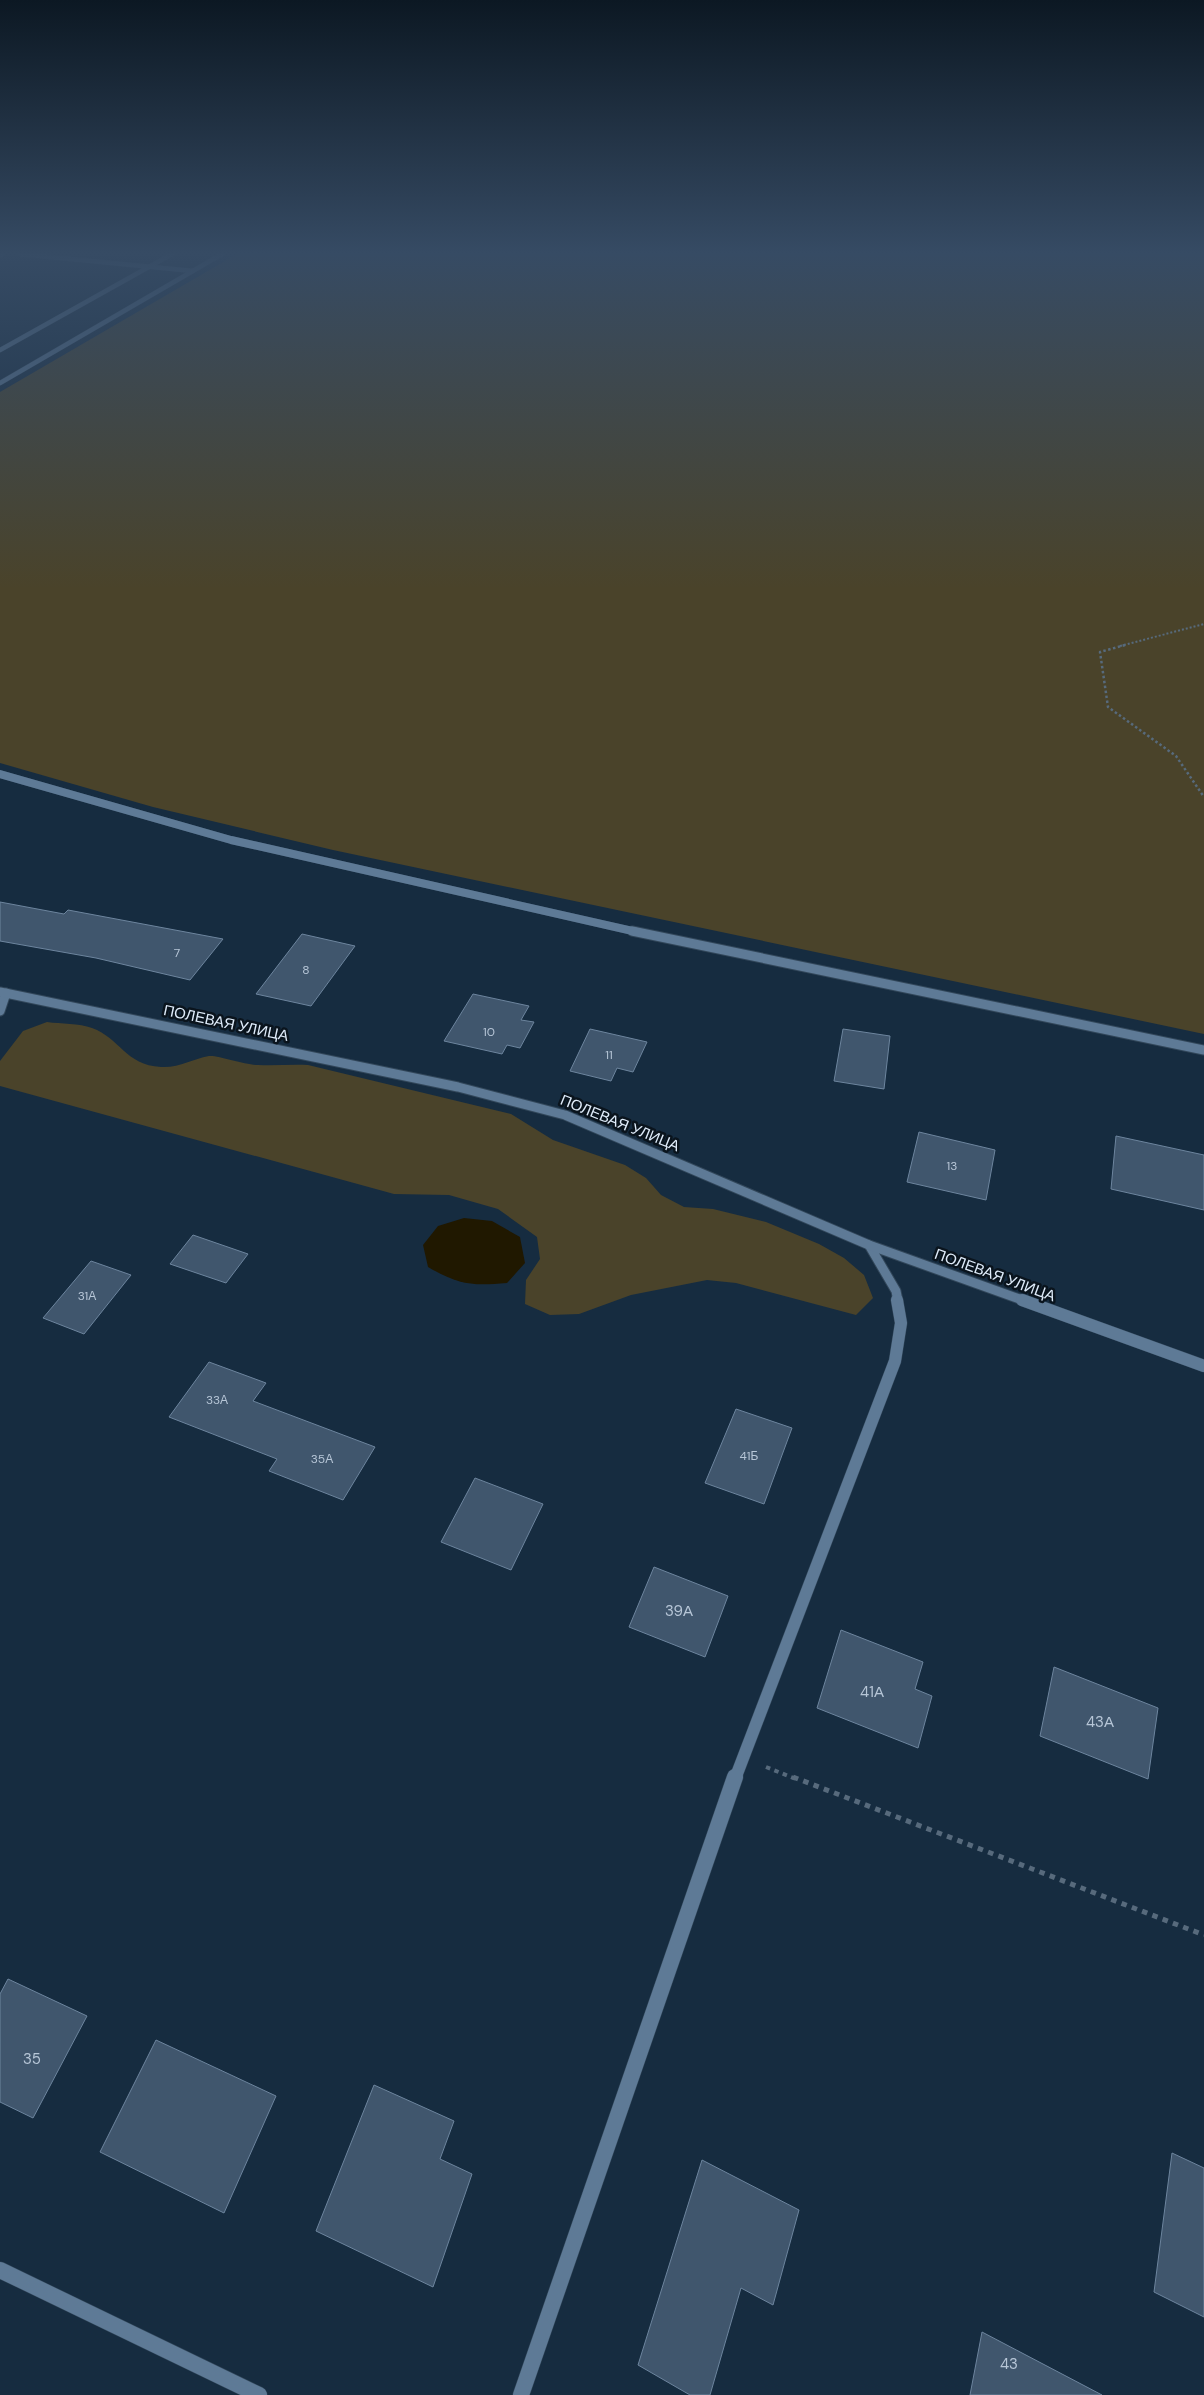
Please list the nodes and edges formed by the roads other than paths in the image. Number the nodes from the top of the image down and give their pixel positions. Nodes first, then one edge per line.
1 (30, 366) edge
2 (0, 383) edge
3 (0, 774) edge
4 (3, 992) edge
5 (0, 1011) edge
6 (1204, 1050) edge
7 (869, 1246) junction
8 (1204, 1366) edge
9 (0, 2270) edge
10 (259, 2395) edge
11 (521, 2395) edge

1 - 2 street
3 - 6 street
4 - 5 street
4 - 7 street, ПОЛЕВАЯ УЛИЦА
7 - 8 street, ПОЛЕВАЯ УЛИЦА
7 - 11 street
9 - 10 street

